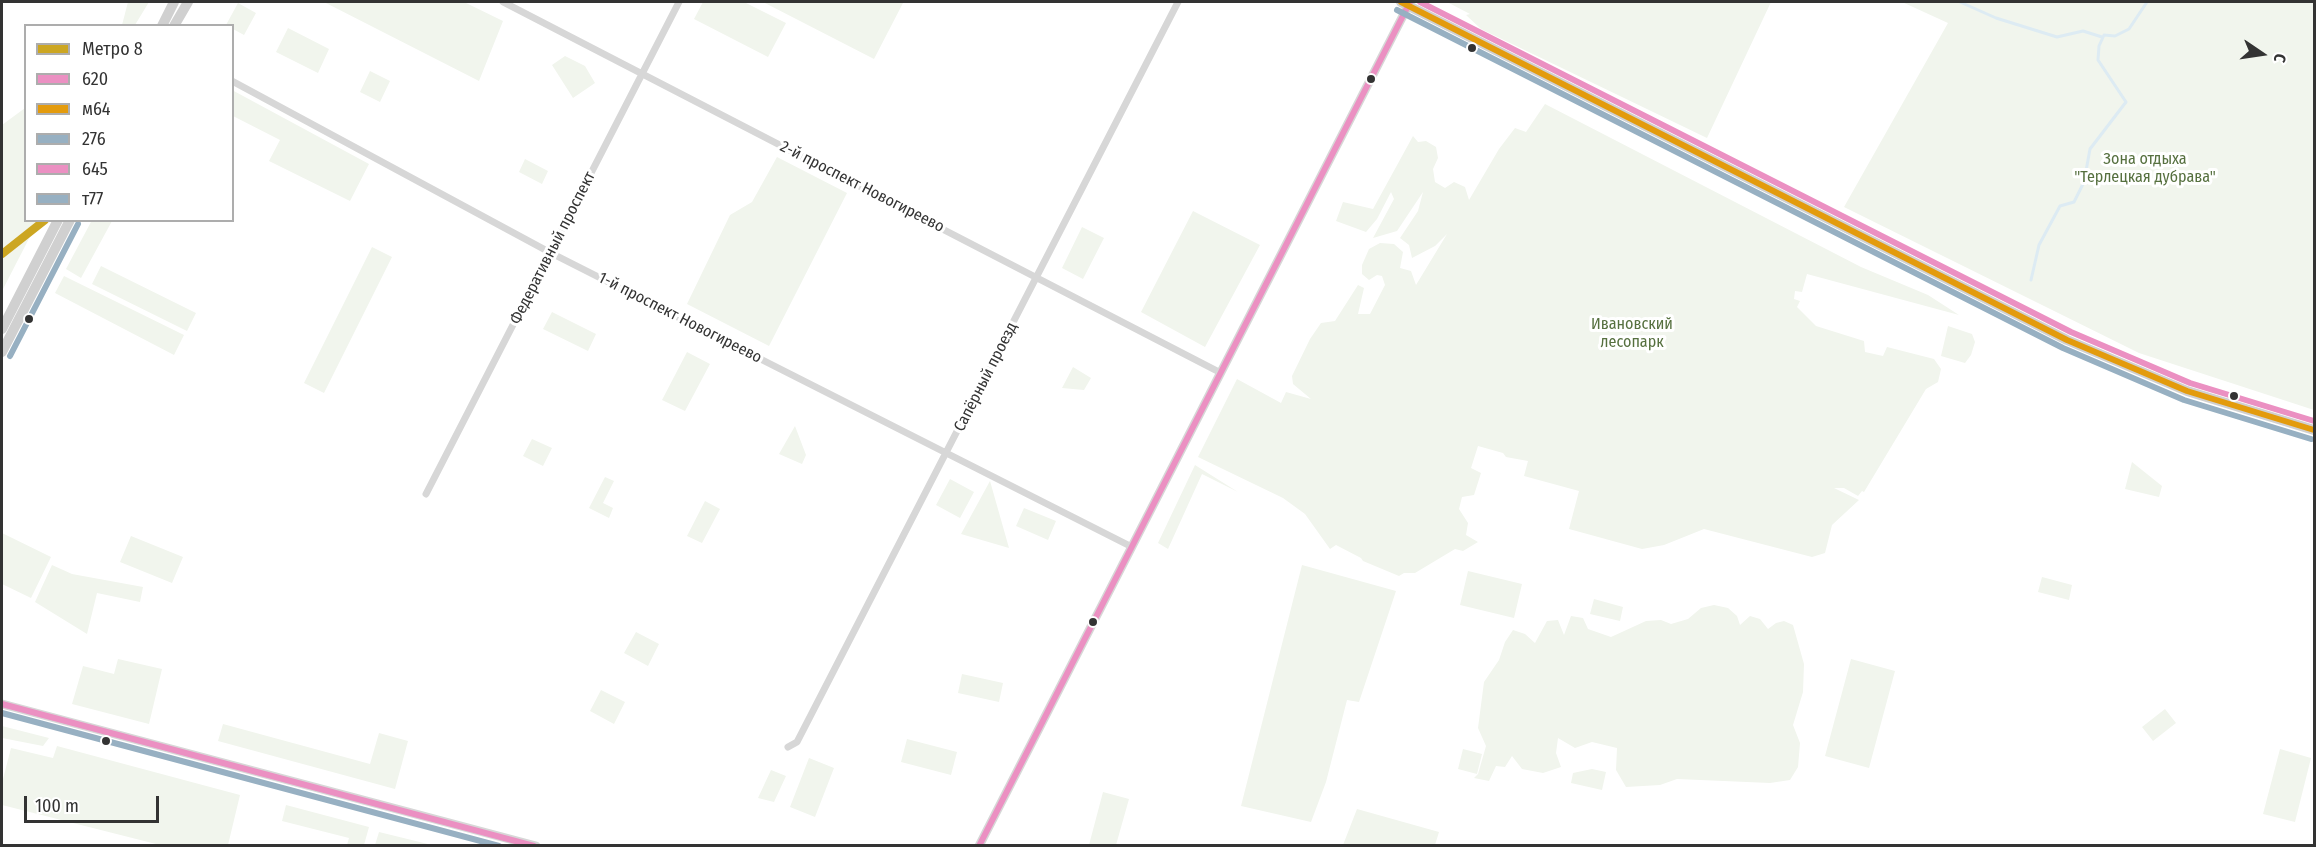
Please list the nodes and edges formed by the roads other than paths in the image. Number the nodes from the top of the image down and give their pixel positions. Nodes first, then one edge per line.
1 (174, 2) edge
2 (188, 2) edge
3 (503, 2) edge
4 (679, 2) edge
5 (1178, 2) edge
6 (1406, 3) edge
7 (163, 24) edge
8 (175, 24) edge
9 (641, 75) junction
10 (234, 82) edge
11 (57, 222) edge
12 (69, 222) edge
13 (551, 253) junction
14 (1038, 276) junction
15 (2, 329) edge
16 (2, 352) edge
17 (1221, 373) junction
18 (2314, 430) edge
19 (947, 453) junction
20 (426, 494) dead end
21 (1132, 547) junction
22 (2, 704) edge
23 (788, 747) dead end
24 (536, 846) edge
25 (979, 846) edge

1 - 7 main road
2 - 8 main road
3 - 9 street, 2-й проспект Новогиреево
4 - 9 street, Федеративный проспект
5 - 14 street, Сапёрный проезд
6 - 17 street
6 - 18 main road
9 - 13 street, Федеративный проспект
9 - 14 street, 2-й проспект Новогиреево
10 - 13 street, 1-й проспект Новогиреево
11 - 15 main road
12 - 16 main road
13 - 19 street, 1-й проспект Новогиреево
13 - 20 street, Федеративный проспект
14 - 17 street, 2-й проспект Новогиреево
14 - 19 street, Сапёрный проезд
17 - 21 street
19 - 21 street, 1-й проспект Новогиреево
19 - 23 street, Сапёрный проезд
21 - 25 street
22 - 24 street

